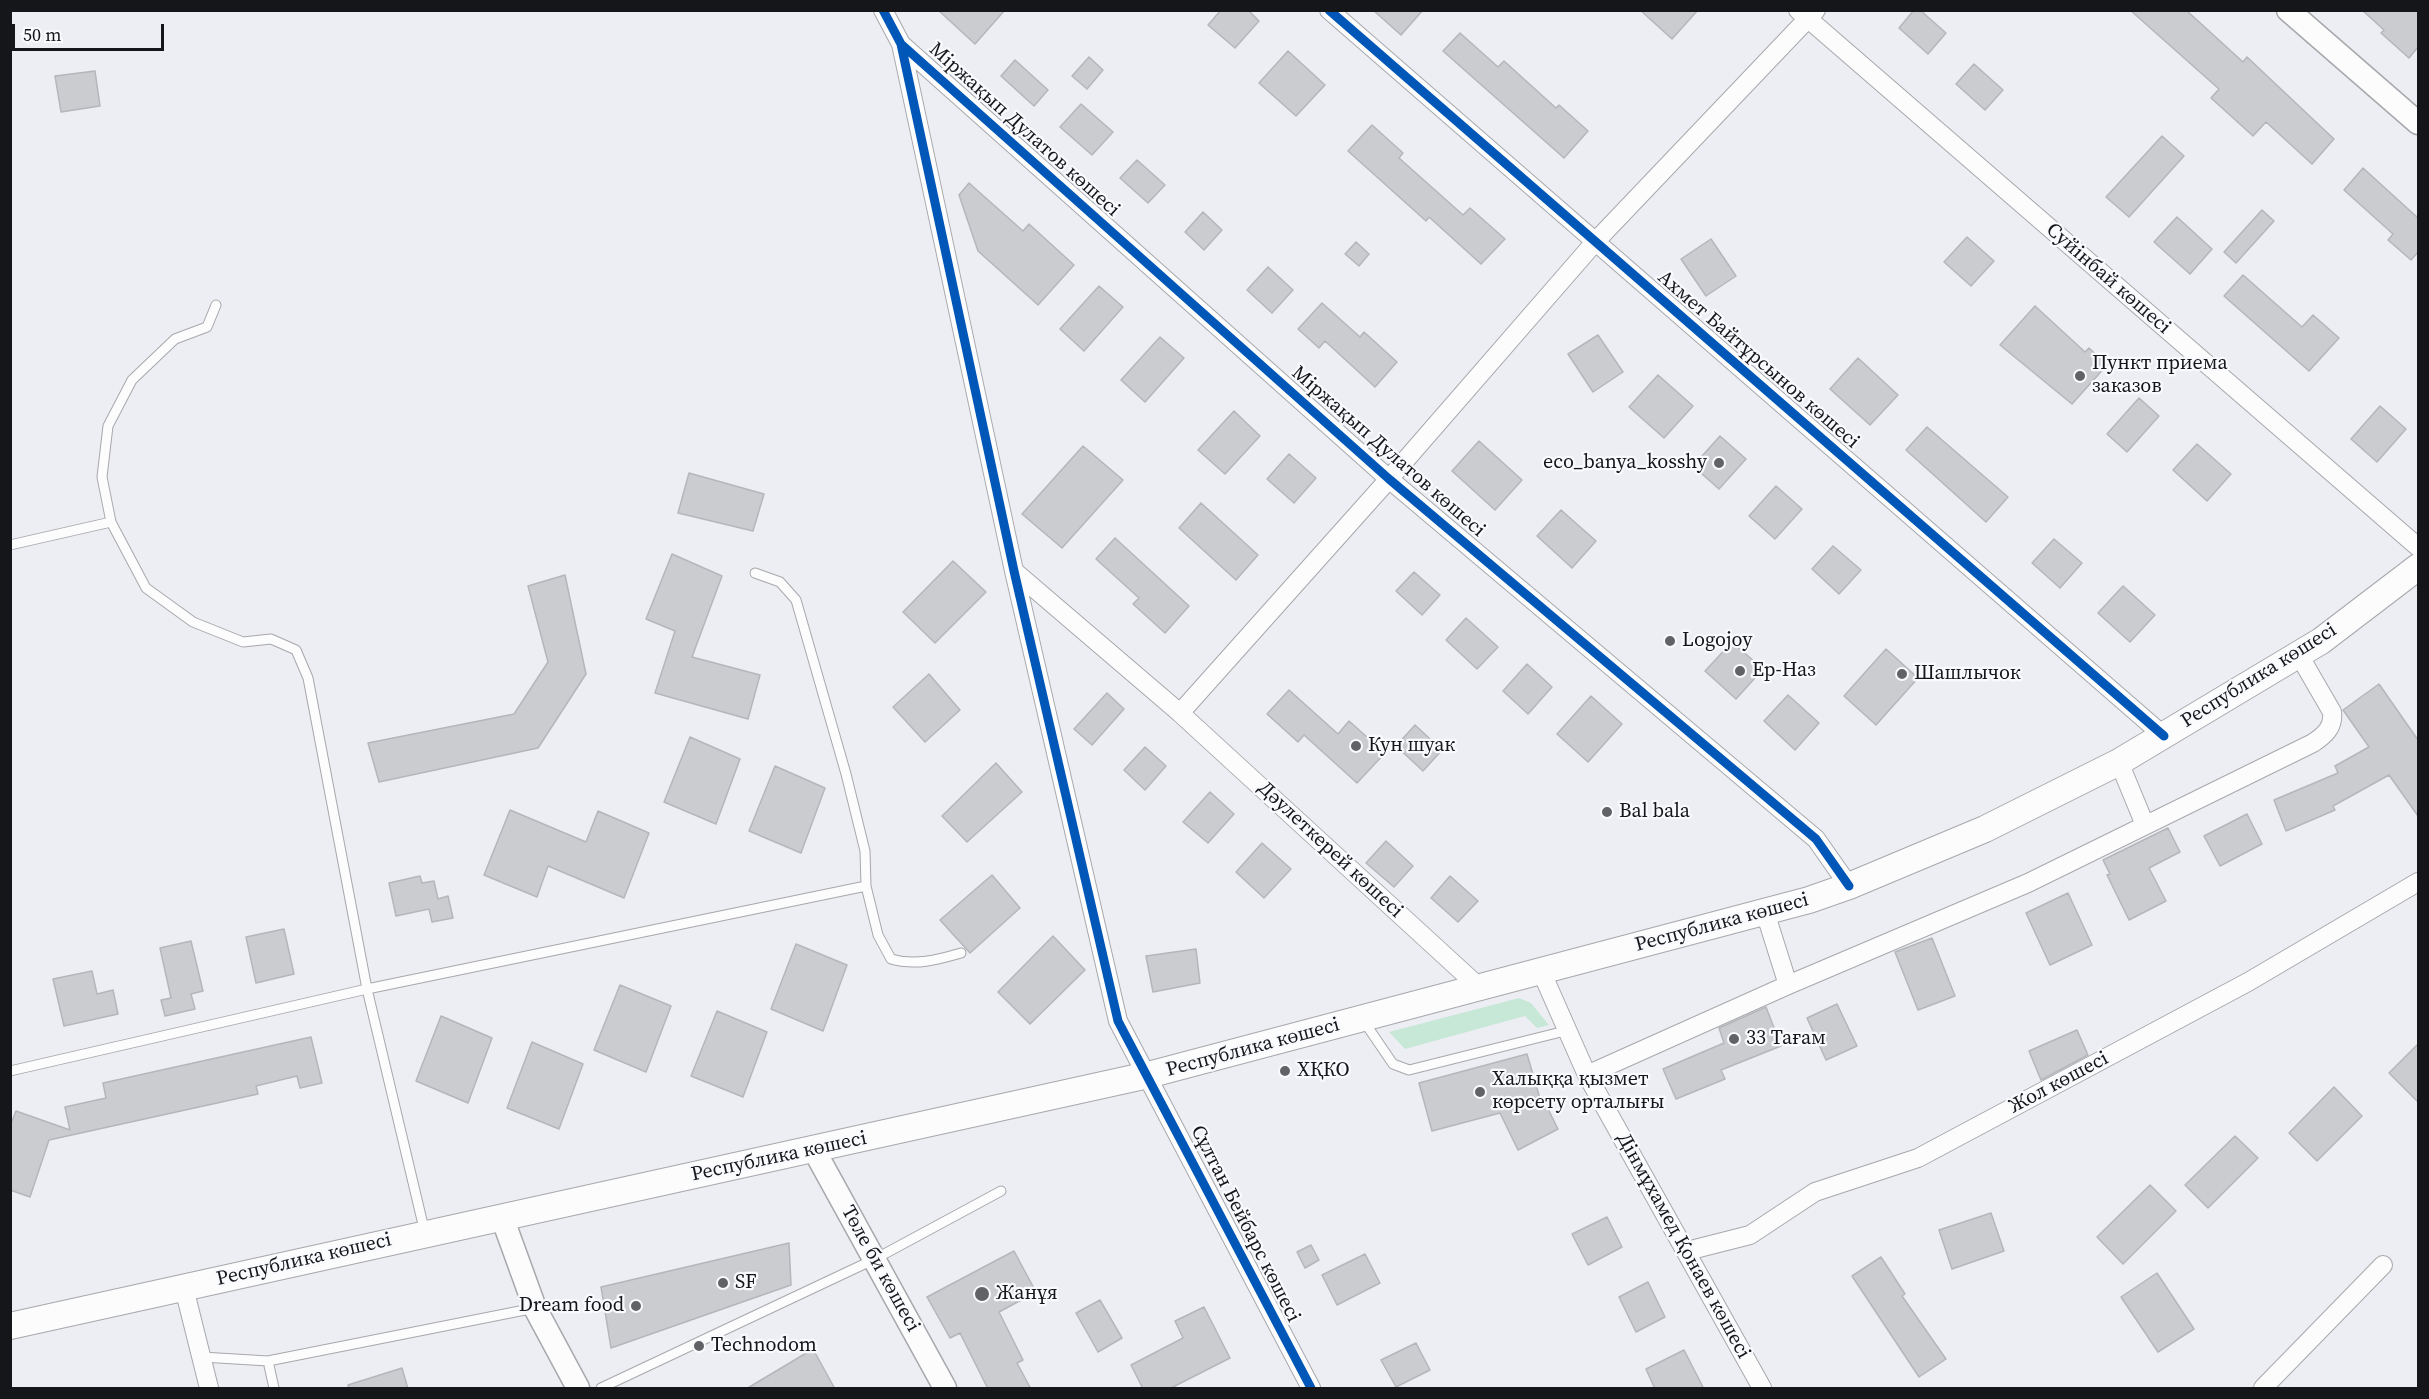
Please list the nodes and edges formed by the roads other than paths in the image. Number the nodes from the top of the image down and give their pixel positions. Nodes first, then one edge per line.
1 (883, 10) edge
2 (1329, 10) edge
3 (2288, 10) edge
4 (1807, 14) edge
5 (901, 44) junction
6 (2418, 123) edge
7 (1595, 242) junction
8 (216, 305) dead end
9 (1389, 479) junction
10 (111, 522) junction
11 (10, 545) edge
12 (2418, 547) edge
13 (2418, 567) edge
14 (1014, 571) junction
15 (755, 573) dead end
16 (2299, 655) junction
17 (1180, 712) junction
18 (2164, 736) junction
19 (2119, 762) junction
20 (2145, 825) junction
21 (2418, 882) edge
22 (866, 886) junction
23 (1849, 886) junction
24 (1766, 912) junction
25 (962, 953) dead end
26 (1542, 973) junction
27 (1788, 985) junction
28 (1480, 988) junction
29 (367, 989) junction
30 (1362, 1020) junction
31 (1565, 1031) junction
32 (10, 1071) edge
33 (1148, 1075) junction
34 (1587, 1075) junction
35 (814, 1150) junction
36 (1001, 1191) dead end
37 (502, 1217) junction
38 (425, 1233) junction
39 (1687, 1251) junction
40 (875, 1259) junction
41 (2383, 1264) dead end
42 (184, 1288) junction
43 (535, 1308) junction
44 (10, 1326) edge
45 (202, 1357) junction
46 (268, 1361) junction
47 (210, 1389) edge
48 (274, 1389) edge
49 (578, 1389) edge
50 (601, 1389) edge
51 (945, 1389) edge
52 (1311, 1389) edge
53 (1762, 1389) edge
54 (2263, 1389) edge

1 - 5 street
2 - 7 street, Ахмет Байтұрсынов көшесі
3 - 6 street
4 - 7 street
4 - 12 street, Суйінбай көшесі
5 - 9 street, Міржақып Дулатов көшесі
5 - 14 street, Сұлтан Бейбарс көшесі
7 - 9 street
7 - 18 street, Ахмет Байтұрсынов көшесі
8 - 10 lane
9 - 17 street
9 - 23 street, Міржақып Дулатов көшесі
10 - 11 lane
10 - 29 lane
13 - 16 main road, Республика көшесі
14 - 17 street, Дәулеткерей көшесі
14 - 33 street, Сұлтан Бейбарс көшесі
15 - 22 lane
16 - 18 main road, Республика көшесі
16 - 20 street
17 - 28 street, Дәулеткерей көшесі
18 - 19 main road, Республика көшесі
19 - 20 street
19 - 23 main road, Республика көшесі
20 - 27 street
21 - 39 street, Жол көшесі
22 - 25 lane
22 - 29 lane
23 - 24 main road, Республика көшесі
24 - 26 main road, Республика көшесі
24 - 27 street
26 - 28 main road, Республика көшесі
26 - 31 street, Дінмұхамед Қонаев көшесі
27 - 34 street
28 - 30 main road, Республика көшесі
29 - 32 lane
29 - 38 lane
30 - 31 lane
30 - 33 main road, Республика көшесі
31 - 34 street, Дінмұхамед Қонаев көшесі
33 - 35 main road, Республика көшесі
33 - 52 street, Сұлтан Бейбарс көшесі
34 - 39 street, Дінмұхамед Қонаев көшесі
35 - 37 main road, Республика көшесі
35 - 40 street, Төле би көшесі
36 - 40 lane
37 - 38 main road, Республика көшесі
37 - 43 street
38 - 42 main road, Республика көшесі
39 - 53 street, Дінмұхамед Қонаев көшесі
40 - 50 lane
40 - 51 street, Төле би көшесі
41 - 54 street
42 - 44 main road, Республика көшесі
42 - 45 street
43 - 46 lane
43 - 49 street
45 - 46 lane
45 - 47 street
46 - 48 lane

